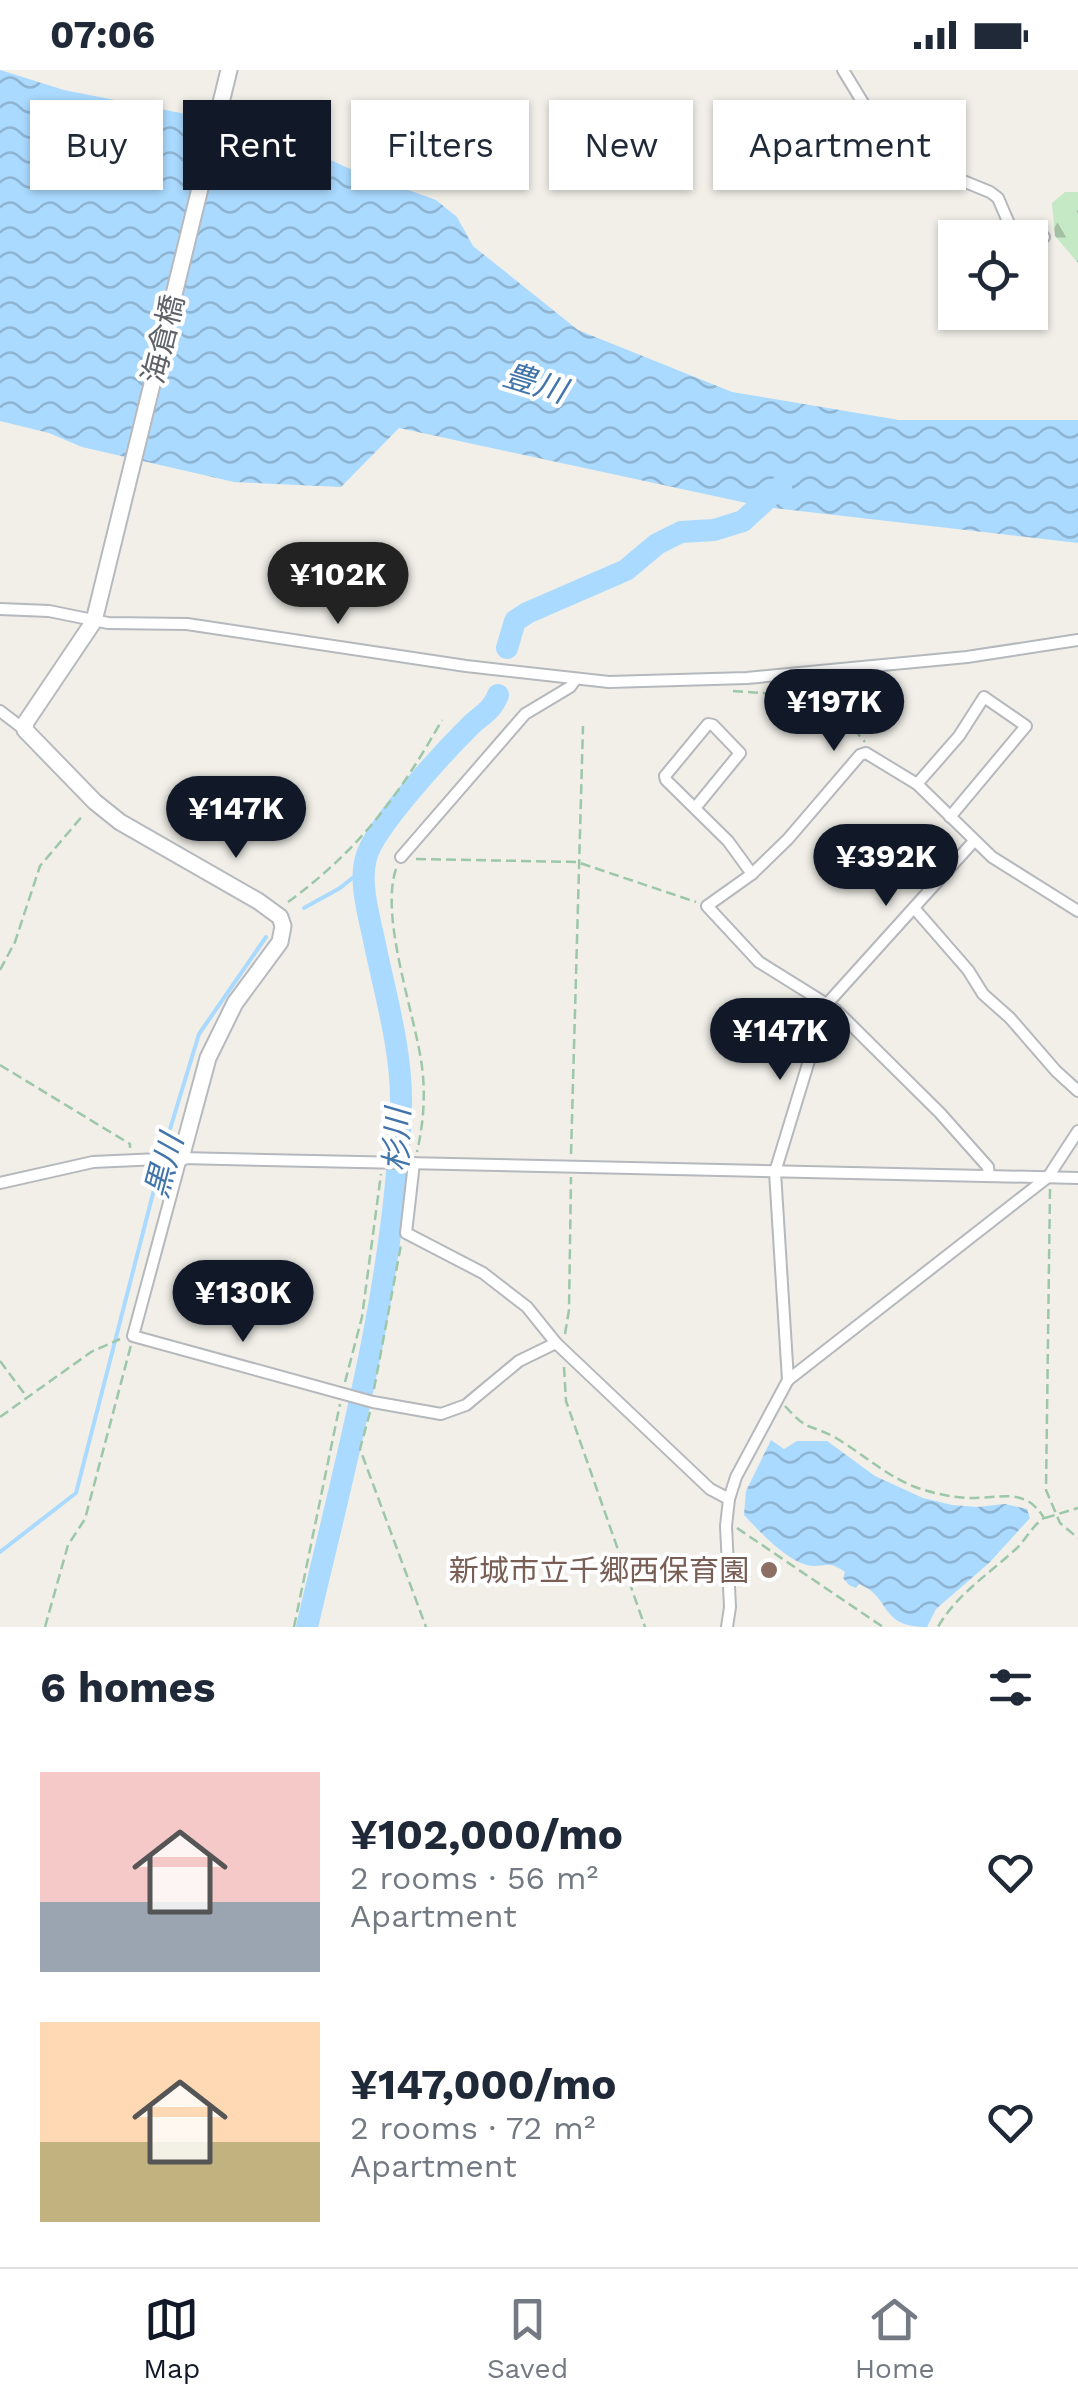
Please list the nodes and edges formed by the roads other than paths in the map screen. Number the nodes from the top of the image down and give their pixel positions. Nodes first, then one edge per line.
1 (229, 70) edge
2 (843, 70) edge
3 (1007, 220) edge
4 (0, 608) edge
5 (96, 615) junction
6 (1078, 640) edge
7 (576, 679) junction
8 (0, 711) edge
9 (25, 730) junction
10 (917, 784) junction
11 (695, 808) junction
12 (950, 818) junction
13 (974, 841) junction
14 (400, 857) road end
15 (752, 874) junction
16 (914, 908) junction
17 (1078, 911) edge
18 (826, 1004) junction
19 (1078, 1091) edge
20 (1078, 1131) edge
21 (177, 1158) junction
22 (411, 1163) junction
23 (775, 1172) junction
24 (990, 1176) junction
25 (1048, 1178) junction
26 (1078, 1178) edge
27 (0, 1183) edge
28 (556, 1343) junction
29 (788, 1380) junction
30 (729, 1498) junction
31 (727, 1627) edge

1 - 5 street, 海倉橋
2 - 3 street
4 - 5 street
5 - 7 street
5 - 9 street
6 - 7 street
7 - 14 street
8 - 9 street
9 - 21 street
10 - 12 street
10 - 12 street
10 - 15 street
11 - 11 street
11 - 15 street
12 - 13 street
13 - 16 street
13 - 17 street
15 - 18 street
16 - 18 street
16 - 19 street
18 - 23 street
18 - 24 street
20 - 25 street
21 - 22 street
21 - 27 street
21 - 28 street
22 - 23 street
22 - 28 street
23 - 24 street
23 - 29 street
24 - 25 street
25 - 26 street
25 - 29 street
28 - 30 street
29 - 30 street
30 - 31 street

